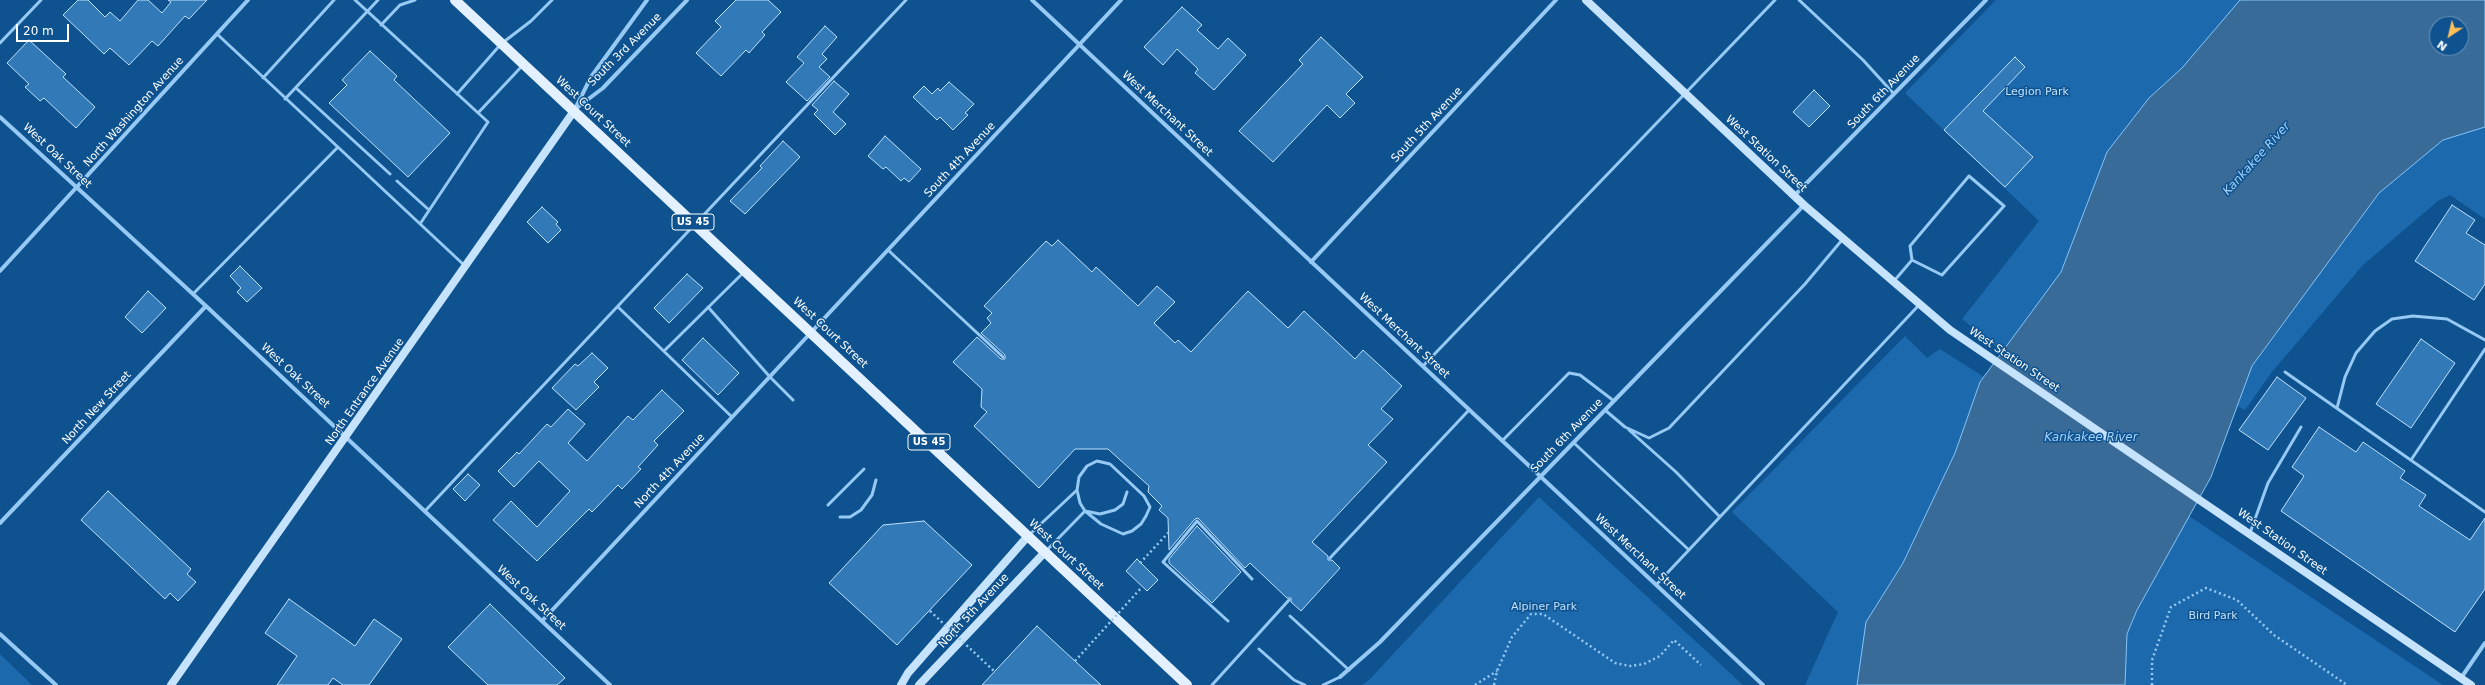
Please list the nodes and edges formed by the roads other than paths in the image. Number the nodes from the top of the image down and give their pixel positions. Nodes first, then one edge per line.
1 (41, 0) edge
2 (248, 0) edge
3 (334, 0) edge
4 (355, 0) edge
5 (378, 0) edge
6 (415, 0) edge
7 (455, 0) edge
8 (552, 0) edge
9 (646, 0) edge
10 (687, 0) edge
11 (906, 0) edge
12 (1032, 0) edge
13 (1121, 0) edge
14 (1556, 0) edge
15 (1586, 0) edge
16 (1775, 0) edge
17 (1799, 0) edge
18 (1986, 0) edge
19 (367, 12) junction
20 (381, 25) junction
21 (217, 34) junction
22 (0, 43) edge
23 (502, 44) junction
24 (1079, 44) junction
25 (524, 64) junction
26 (263, 78) junction
27 (296, 88) junction
28 (457, 94) junction
29 (1686, 94) junction
30 (1894, 94) junction
31 (286, 99) junction
32 (574, 111) junction
33 (478, 113) junction
34 (0, 117) edge
35 (338, 147) junction
36 (390, 174) dead end
37 (397, 180) dead end
38 (77, 187) junction
39 (1794, 196) junction
40 (1804, 205) junction
41 (429, 210) junction
42 (420, 224) junction
43 (696, 225) junction
44 (1843, 238) junction
45 (888, 250) junction
46 (1912, 260) junction
47 (1311, 262) junction
48 (465, 267) junction
49 (0, 271) edge
50 (745, 271) junction
51 (1893, 282) junction
52 (193, 294) junction
53 (1920, 304) junction
54 (206, 306) junction
55 (618, 307) junction
56 (708, 307) junction
57 (812, 332) junction
58 (2485, 340) edge
59 (2485, 349) edge
60 (664, 351) junction
61 (1003, 357) dead end
62 (1423, 366) junction
63 (2285, 372) dead end
64 (770, 377) junction
65 (794, 400) dead end
66 (1614, 402) junction
67 (2337, 408) junction
68 (1469, 410) junction
69 (1605, 410) junction
70 (732, 417) junction
71 (1625, 427) junction
72 (2302, 428) dead end
73 (347, 437) junction
74 (1502, 441) junction
75 (1574, 443) junction
76 (2411, 460) junction
77 (864, 468) dead end
78 (1541, 477) junction
79 (876, 480) dead end
80 (1077, 490) junction
81 (1127, 492) dead end
82 (828, 505) dead end
83 (425, 511) junction
84 (1085, 511) junction
85 (2485, 512) edge
86 (840, 517) dead end
87 (1720, 517) junction
88 (0, 523) edge
89 (2250, 533) junction
90 (1028, 536) junction
91 (1689, 550) junction
92 (1045, 552) junction
93 (1330, 558) dead end
94 (1252, 579) dead end
95 (1656, 585) junction
96 (1289, 600) dead end
97 (1290, 616) dead end
98 (542, 621) junction
99 (1228, 621) dead end
100 (0, 634) edge
101 (2485, 643) edge
102 (1259, 649) dead end
103 (1349, 670) junction
104 (1340, 677) joint
105 (2461, 678) junction
106 (56, 685) edge
107 (171, 685) edge
108 (610, 685) edge
109 (901, 685) edge
110 (920, 685) edge
111 (1187, 685) edge
112 (1212, 685) edge
113 (1305, 685) edge
114 (1323, 685) edge
115 (1763, 685) edge
116 (2471, 685) edge

1 - 22 lane
2 - 21 street, North Washington Avenue
3 - 26 lane
4 - 19 lane
5 - 19 lane
6 - 20 lane
7 - 23 main road, West Court Street / US 45
8 - 23 lane
9 - 32 street
10 - 32 street, South 3rd Avenue
11 - 43 lane
12 - 24 street, West Merchant Street
13 - 24 street, South 4th Avenue
14 - 47 street, South 5th Avenue
15 - 29 main road, West Station Street
16 - 29 lane
17 - 30 lane
18 - 30 street, South 6th Avenue
19 - 20 lane
19 - 27 lane
20 - 28 lane
21 - 26 lane
21 - 38 street, North Washington Avenue
23 - 25 main road, West Court Street / US 45
23 - 28 lane
24 - 45 street, South 4th Avenue
24 - 47 street, West Merchant Street
25 - 32 main road, West Court Street / US 45
25 - 33 lane
26 - 31 lane
27 - 31 lane
27 - 36 lane
28 - 33 lane
29 - 39 main road, West Station Street
29 - 62 lane
30 - 39 street, South 6th Avenue
31 - 35 lane
32 - 43 main road, West Court Street / US 45
32 - 48 main road, North Entrance Avenue
33 - 41 lane
34 - 38 street, West Oak Street
35 - 42 lane
35 - 52 lane
37 - 41 lane
38 - 49 street, North Washington Avenue
38 - 52 street, West Oak Street
39 - 40 main road, West Station Street
40 - 44 main road, West Station Street
40 - 66 street, South 6th Avenue
41 - 42 lane
42 - 48 lane
43 - 50 main road, West Court Street / US 45
43 - 55 lane
44 - 51 main road, West Station Street
44 - 71 lane
45 - 57 street, South 4th Avenue
45 - 61 lane
46 - 46 lane
46 - 51 lane
47 - 62 street, West Merchant Street
48 - 73 main road, North Entrance Avenue
50 - 56 lane
50 - 57 main road, West Court Street / US 45
51 - 53 main road, West Station Street
52 - 54 street, West Oak Street
53 - 87 lane
53 - 89 main road, West Station Street
54 - 73 street, West Oak Street
54 - 88 street, North New Street
55 - 60 lane
55 - 83 lane
56 - 60 lane
56 - 64 lane
57 - 64 street, North 4th Avenue
57 - 90 main road, West Court Street / US 45
58 - 67 lane
59 - 76 lane
60 - 70 lane
62 - 68 street, West Merchant Street
63 - 67 lane
64 - 65 lane
64 - 70 street, North 4th Avenue
66 - 69 street, South 6th Avenue
66 - 74 lane
67 - 76 lane
68 - 74 street, West Merchant Street
68 - 93 lane
69 - 71 lane
69 - 75 street, South 6th Avenue
70 - 98 street, North 4th Avenue
71 - 87 lane
72 - 89 lane
73 - 83 street, West Oak Street
73 - 107 main road, North Entrance Avenue
74 - 78 street, West Merchant Street
75 - 78 street, South 6th Avenue
75 - 91 lane
76 - 85 lane
77 - 82 lane
78 - 95 street, West Merchant Street
78 - 103 street, South 6th Avenue
79 - 86 lane
80 - 84 lane
80 - 84 lane
80 - 90 lane
81 - 84 lane
83 - 98 street, West Oak Street
84 - 92 lane
87 - 91 lane
89 - 105 main road, West Station Street
90 - 92 main road, West Court Street / US 45
90 - 109 main road
91 - 95 lane
92 - 110 main road, North 5th Avenue
92 - 111 main road, West Court Street / US 45
94 - 99 lane
95 - 115 street, West Merchant Street
96 - 112 lane
97 - 103 lane
98 - 108 street, West Oak Street
100 - 106 street
101 - 105 street
102 - 113 lane
103 - 104 street, South 6th Avenue
104 - 114 lane
105 - 116 main road, West Station Street

